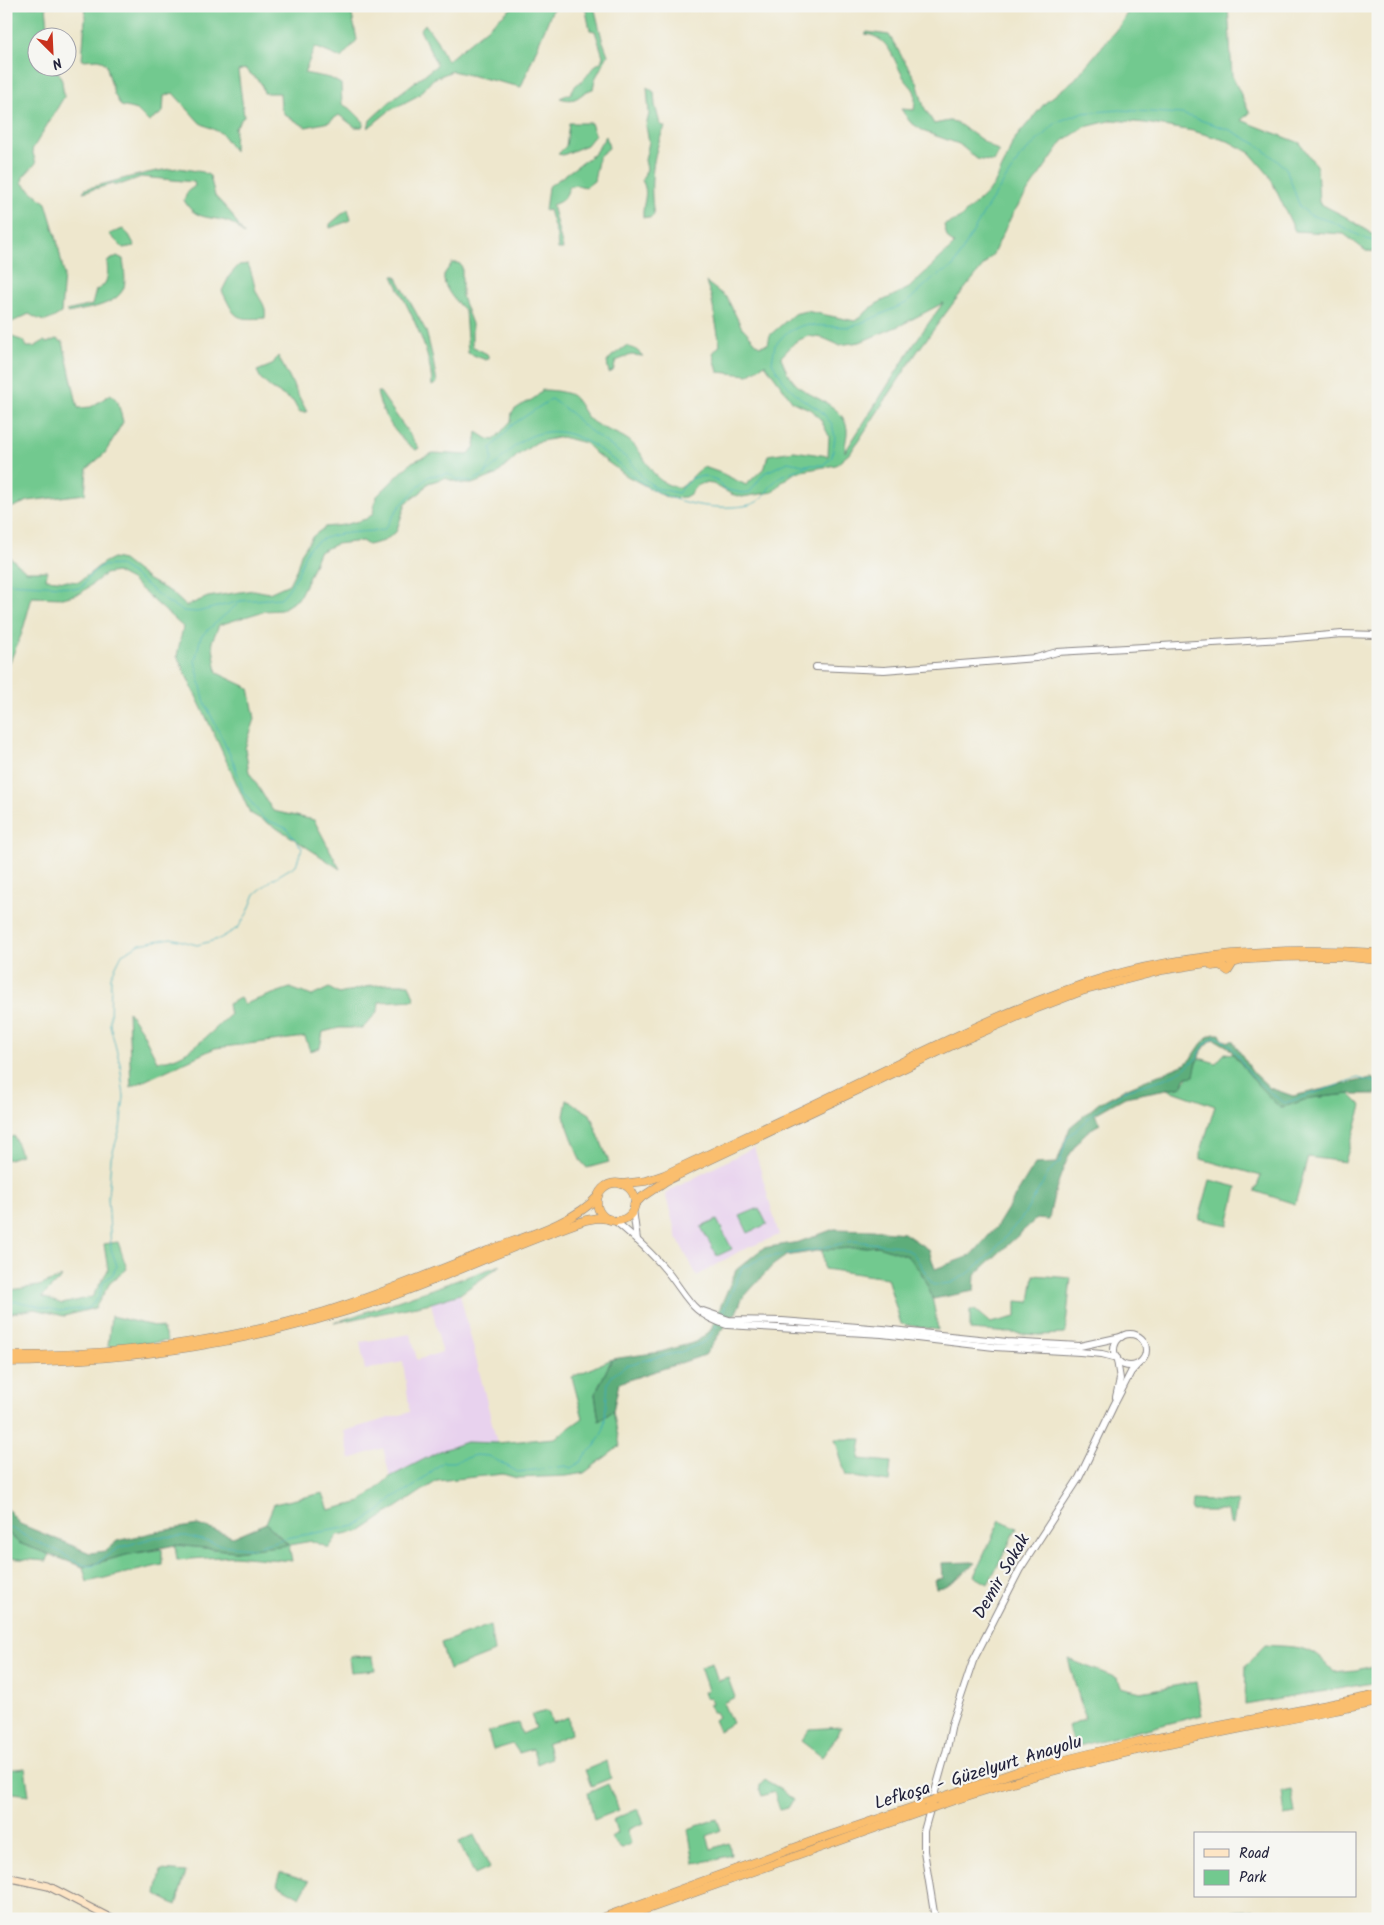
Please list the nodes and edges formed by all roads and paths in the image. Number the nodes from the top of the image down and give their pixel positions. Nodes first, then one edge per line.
1 (1378, 635) edge
2 (816, 667) dead end
3 (1378, 953) edge
4 (1378, 960) edge
5 (621, 1184) junction
6 (598, 1196) junction
7 (633, 1207) junction
8 (611, 1220) junction
9 (637, 1240) junction
10 (728, 1323) junction
11 (1120, 1337) junction
12 (6, 1356) edge
13 (1117, 1359) junction
14 (6, 1362) edge
15 (1138, 1364) junction
16 (1114, 1405) junction
17 (1378, 1695) edge
18 (1378, 1702) edge
19 (931, 1805) junction
20 (6, 1877) edge
21 (112, 1919) edge
22 (599, 1919) edge
23 (620, 1919) edge
24 (935, 1919) edge

1 - 2 street
3 - 5 highway
4 - 7 highway
5 - 6 highway
5 - 7 highway
6 - 8 highway
6 - 12 highway
7 - 8 highway
7 - 9 street
8 - 9 street
8 - 14 highway
9 - 10 street
10 - 11 street
10 - 13 street
11 - 13 street
11 - 15 street
13 - 15 street
13 - 16 street, Demir Sokak
15 - 16 street, Demir Sokak
16 - 19 street, Demir Sokak
17 - 19 highway, Lefkoşa - Güzelyurt Anayolu
18 - 19 highway, Lefkoşa - Güzelyurt Anayolu
19 - 22 highway, Lefkoşa - Güzelyurt Anayolu
19 - 23 highway, Lefkoşa - Güzelyurt Anayolu
19 - 24 street, Demir Sokak
20 - 21 main road

